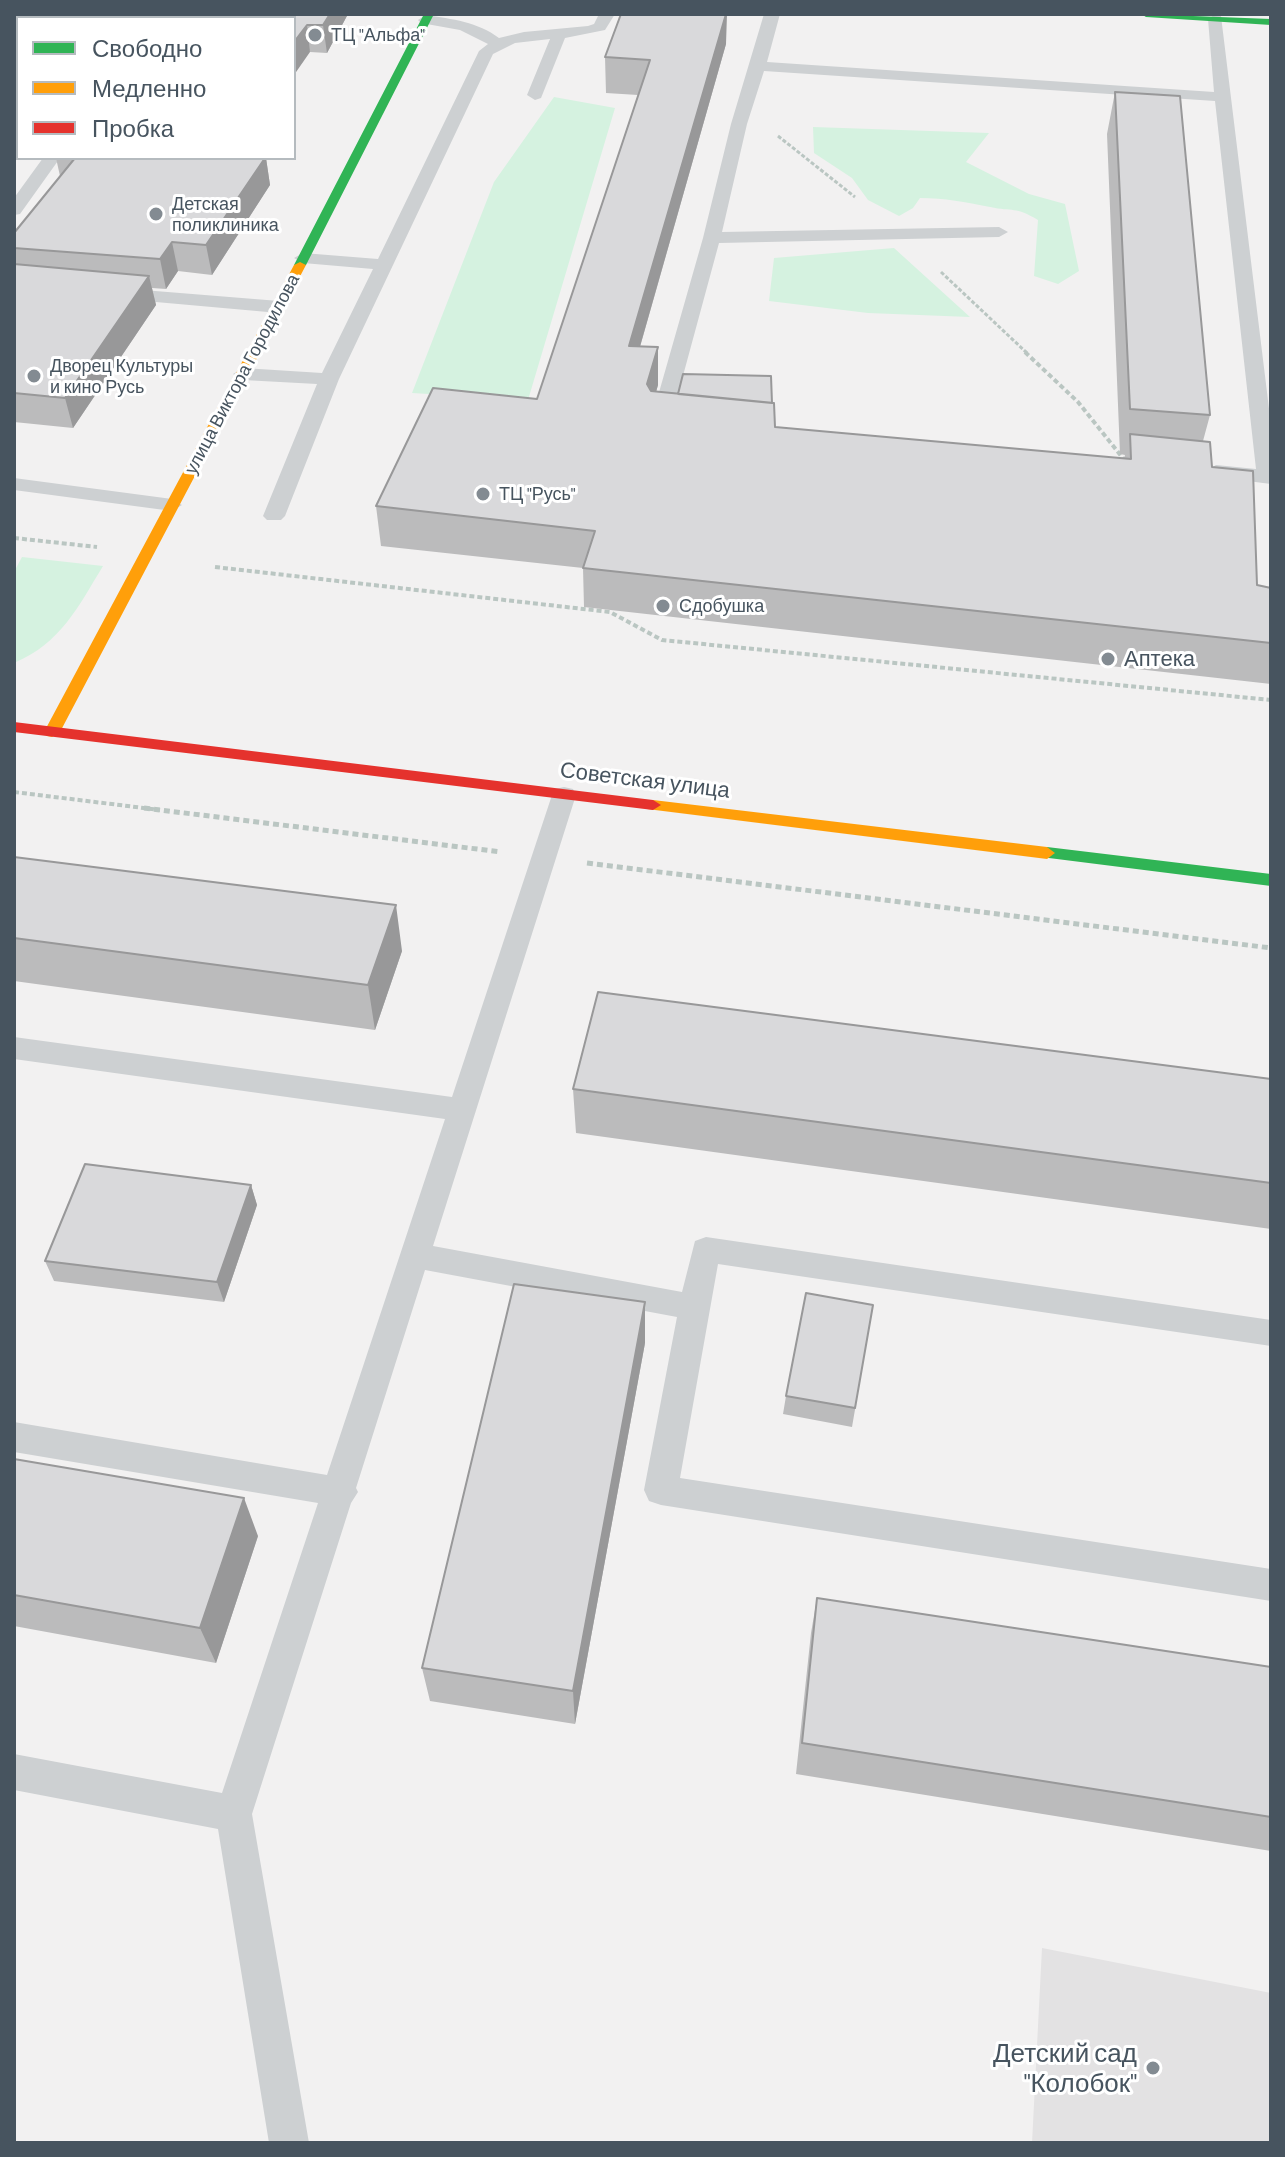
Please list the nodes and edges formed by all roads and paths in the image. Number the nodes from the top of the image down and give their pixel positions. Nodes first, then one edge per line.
1 (607, 14) edge
2 (772, 14) edge
3 (1146, 14) edge
4 (427, 17) edge
5 (1216, 19) junction
6 (1271, 22) edge
7 (559, 35) junction
8 (497, 44) junction
9 (758, 66) junction
10 (535, 95) dead end
11 (1223, 97) junction
12 (739, 124) junction
13 (51, 160) edge
14 (14, 210) edge
15 (999, 232) dead end
16 (901, 235) junction
17 (712, 238) junction
18 (303, 258) junction
19 (384, 265) junction
20 (92, 292) edge
21 (279, 307) junction
22 (243, 374) junction
23 (329, 379) junction
24 (691, 427) edge
25 (1128, 464) joint
26 (1269, 477) edge
27 (14, 484) edge
28 (172, 505) junction
29 (274, 516) dead end
30 (14, 538) edge
31 (106, 548) dead end
32 (215, 567) dead end
33 (1271, 700) edge
34 (14, 727) edge
35 (52, 732) junction
36 (14, 792) edge
37 (564, 795) junction
38 (544, 857) junction
39 (1271, 880) edge
40 (1271, 948) edge
41 (14, 1048) edge
42 (464, 1110) junction
43 (416, 1256) junction
44 (694, 1307) junction
45 (1271, 1333) edge
46 (14, 1437) edge
47 (341, 1492) junction
48 (1271, 1585) edge
49 (14, 1772) edge
50 (234, 1814) junction
51 (289, 2143) edge

1 - 7 lane
2 - 9 lane
3 - 5 street
4 - 8 lane
4 - 18 street, улица Виктора Городилова
5 - 6 street
5 - 11 lane
7 - 8 lane
7 - 10 lane
8 - 19 lane
9 - 11 lane
9 - 12 lane
11 - 26 lane
12 - 16 path
12 - 17 lane
13 - 14 lane
15 - 16 lane
16 - 17 lane
16 - 25 path
17 - 24 lane
18 - 19 lane
18 - 21 street, улица Виктора Городилова
19 - 23 lane
20 - 21 lane
21 - 22 street, улица Виктора Городилова
22 - 23 lane
22 - 28 street, улица Виктора Городилова
23 - 29 lane
25 - 26 lane
27 - 28 lane
28 - 35 street, улица Виктора Городилова
30 - 31 path
32 - 33 path
34 - 35 street, Советская улица
35 - 37 street, Советская улица
36 - 38 path
37 - 38 lane
37 - 39 street, Советская улица
38 - 40 path
38 - 42 lane
41 - 42 lane
42 - 43 lane
43 - 44 lane
43 - 47 lane
44 - 45 lane
44 - 48 lane
46 - 47 lane
47 - 50 lane
49 - 50 lane
50 - 51 lane

